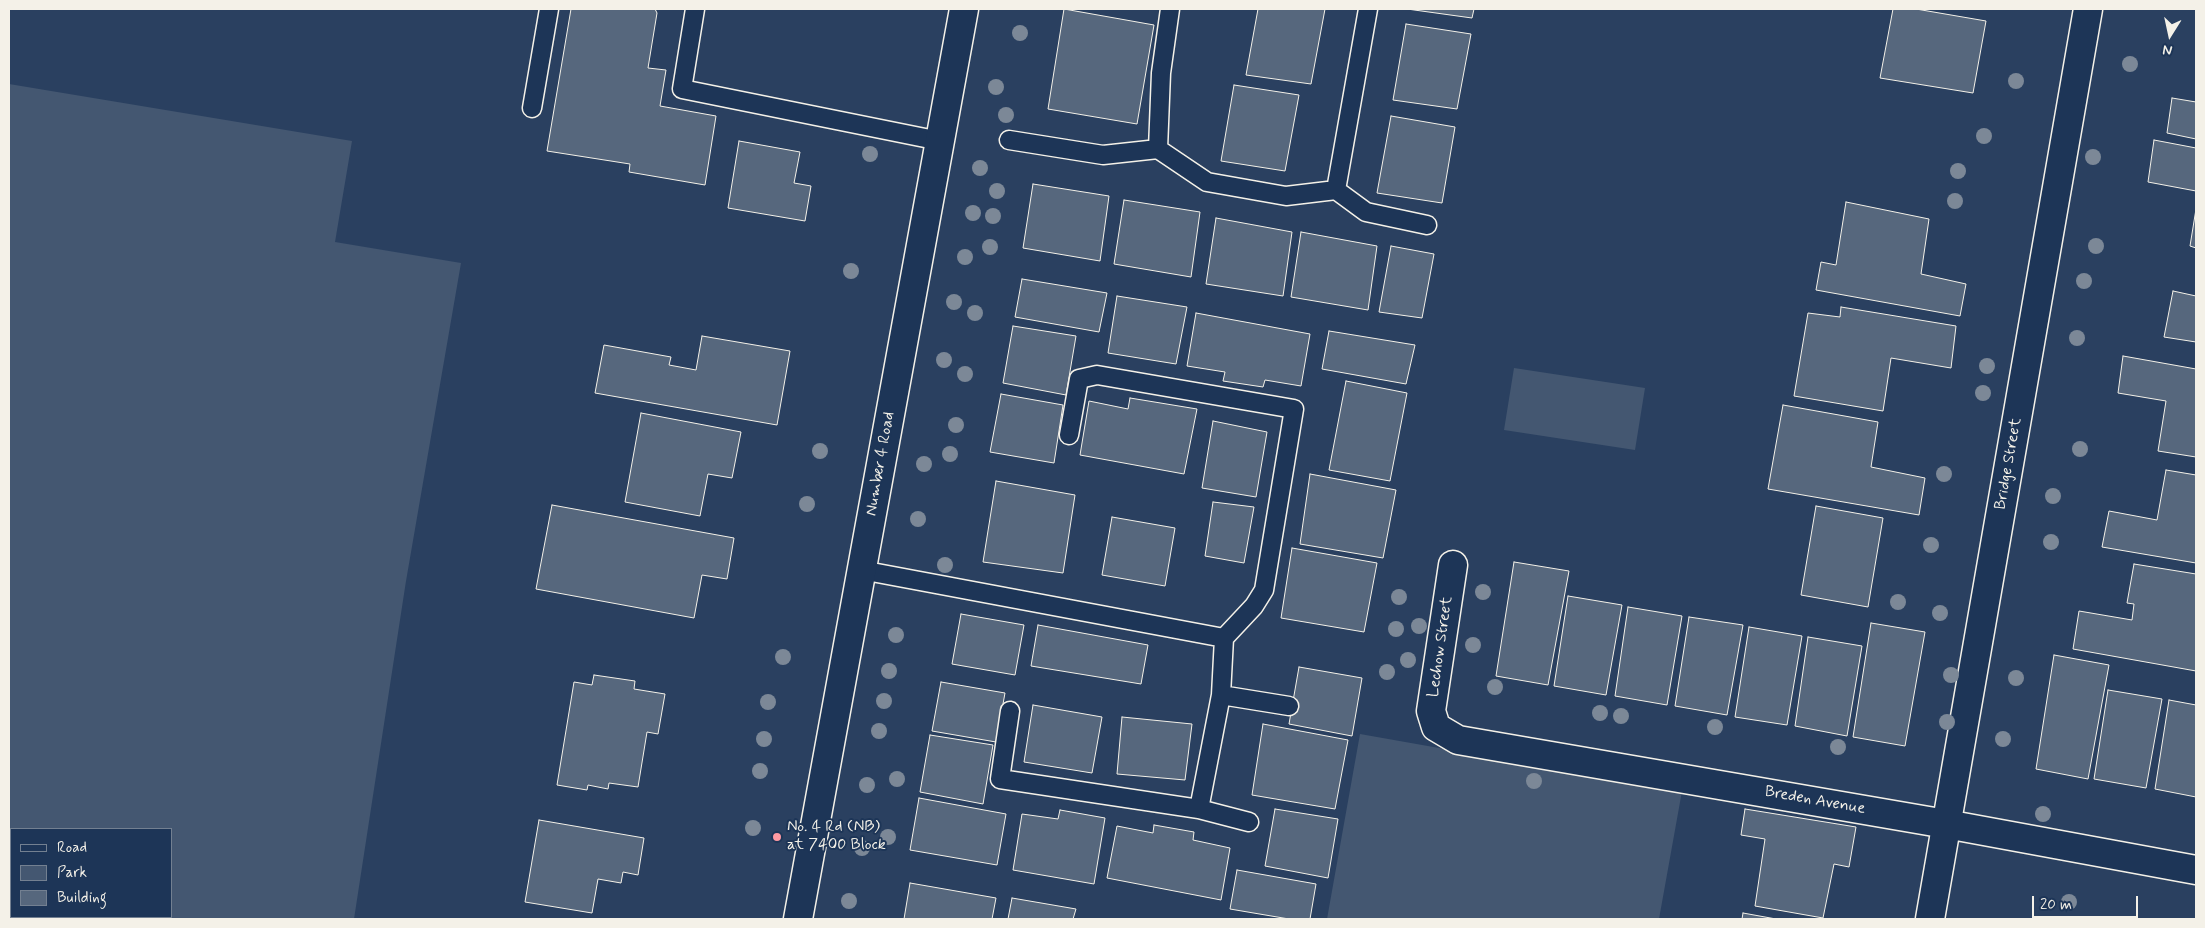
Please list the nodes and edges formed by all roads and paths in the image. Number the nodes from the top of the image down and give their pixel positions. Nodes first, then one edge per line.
1 (549, 9) edge
2 (695, 9) edge
3 (964, 9) edge
4 (1170, 9) edge
5 (1368, 9) edge
6 (2088, 9) edge
7 (532, 108) dead end
8 (1009, 140) dead end
9 (940, 141) junction
10 (1158, 149) junction
11 (1336, 190) junction
12 (1428, 225) dead end
13 (1069, 435) dead end
14 (1453, 565) dead end
15 (861, 570) junction
16 (1224, 638) junction
17 (1221, 696) junction
18 (1290, 706) dead end
19 (1010, 711) dead end
20 (1436, 727) joint
21 (1199, 808) junction
22 (1249, 822) dead end
23 (1946, 824) junction
24 (2196, 870) edge
25 (798, 919) edge
26 (1930, 919) edge

1 - 7 lane
2 - 9 lane
3 - 9 street, Number 4 Road
4 - 10 lane
5 - 11 lane
6 - 23 street, Bridge Street
8 - 10 lane
9 - 15 street, Number 4 Road
10 - 11 lane
11 - 12 lane
13 - 16 lane
14 - 20 street, Lechow Street
15 - 16 lane
15 - 25 street, Number 4 Road
16 - 17 lane
17 - 18 lane
17 - 21 lane
19 - 21 lane
20 - 23 street, Breden Avenue
21 - 22 lane
23 - 24 street, Breden Avenue
23 - 26 street, Bridge Street

